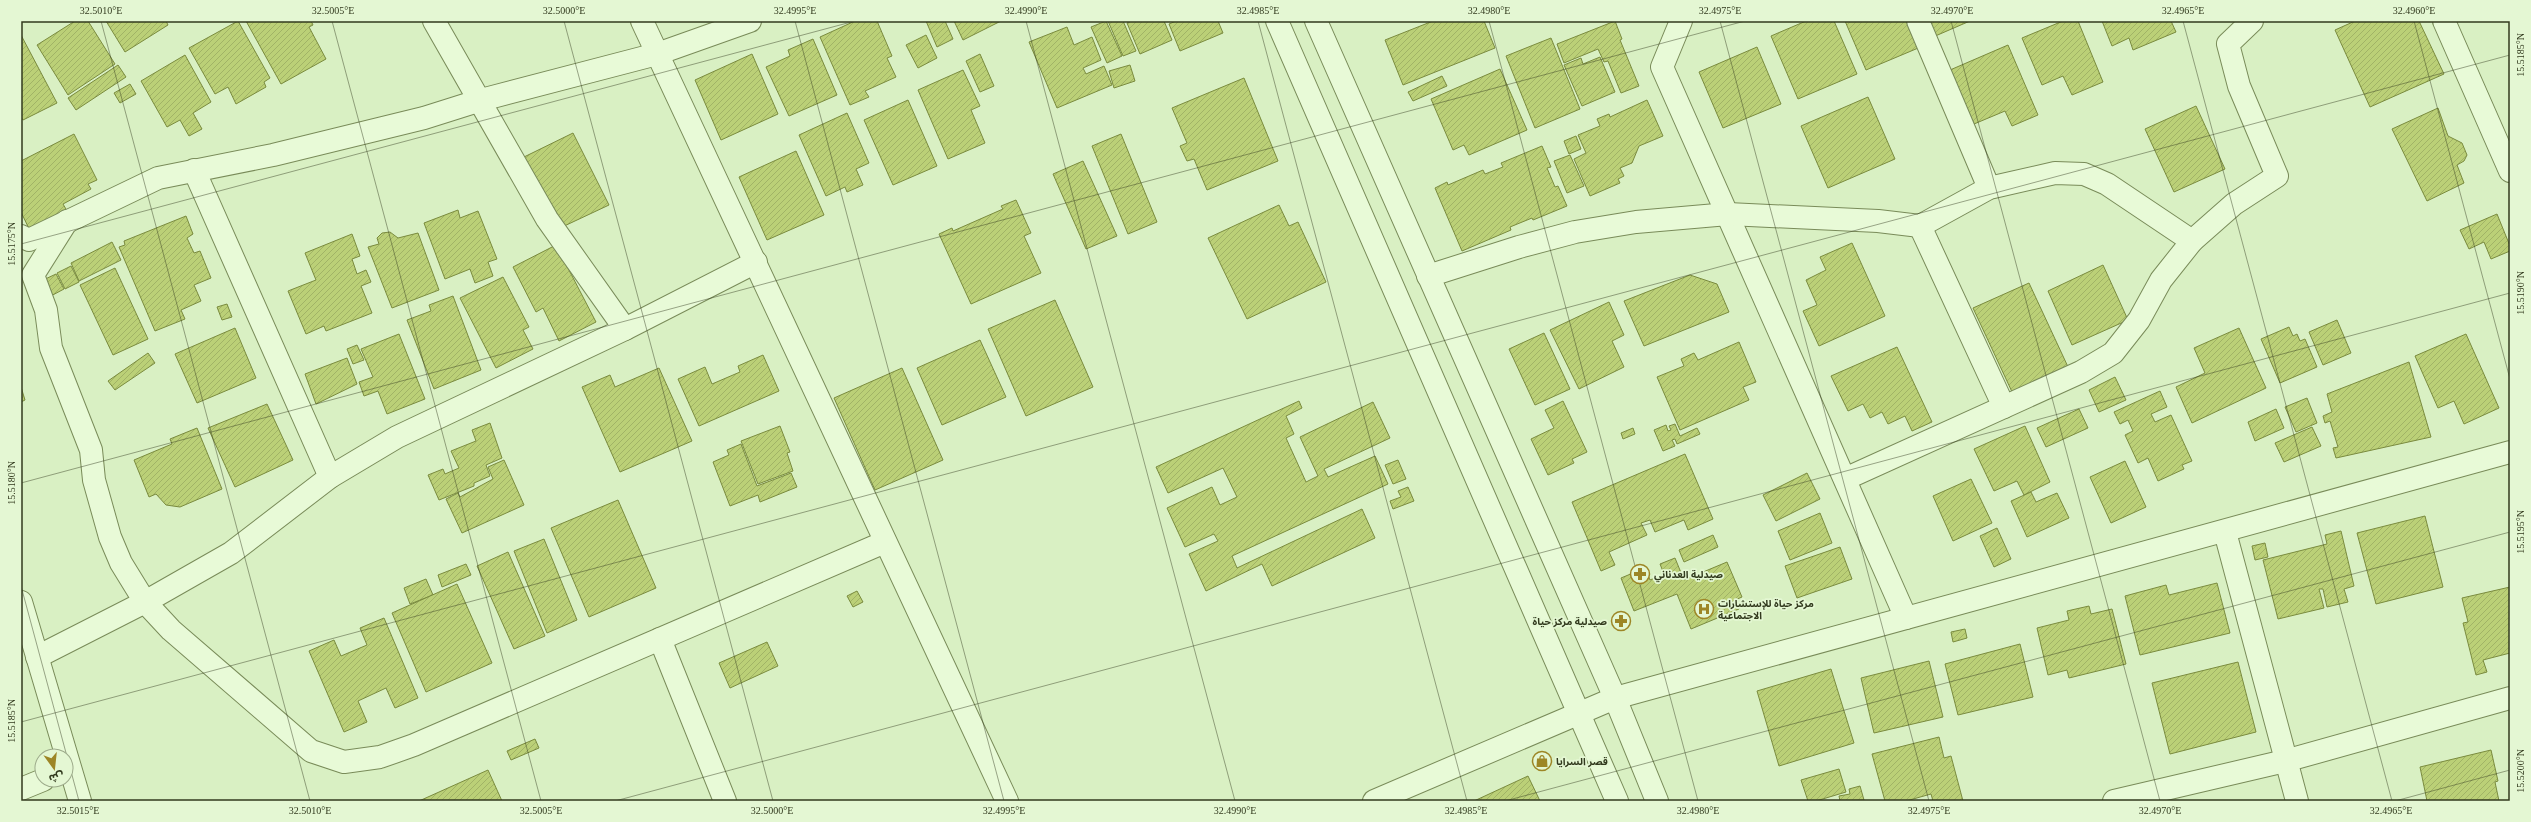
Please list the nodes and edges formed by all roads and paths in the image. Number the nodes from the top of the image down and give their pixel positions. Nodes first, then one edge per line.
1 (434, 21) edge
2 (642, 21) edge
3 (750, 21) edge
4 (1277, 21) edge
5 (1316, 21) edge
6 (1681, 21) edge
7 (1918, 21) edge
8 (2252, 21) edge
9 (2444, 21) edge
10 (656, 54) junction
11 (481, 100) junction
12 (194, 170) junction
13 (2510, 171) edge
14 (1989, 188) junction
15 (1728, 214) junction
16 (67, 221) junction
17 (1920, 226) junction
18 (21, 236) edge
19 (2192, 241) junction
20 (756, 262) junction
21 (1428, 276) junction
22 (625, 329) junction
23 (2004, 407) junction
24 (2510, 452) edge
25 (330, 477) junction
26 (1845, 479) junction
27 (2225, 532) junction
28 (885, 542) junction
29 (21, 602) edge
30 (145, 602) junction
31 (1906, 618) junction
32 (660, 639) junction
33 (37, 657) junction
34 (1615, 698) junction
35 (2510, 698) edge
36 (1578, 712) junction
37 (62, 748) edge
38 (2285, 761) junction
39 (34, 784) edge
40 (74, 785) edge
41 (21, 789) edge
42 (80, 801) edge
43 (725, 801) edge
44 (1007, 801) edge
45 (1374, 801) edge
46 (1617, 801) edge
47 (1657, 801) edge
48 (2114, 801) edge
49 (2297, 801) edge

1 - 11 street
2 - 10 street
3 - 10 street
4 - 36 street
5 - 21 street
6 - 15 street
7 - 14 street
8 - 19 street
9 - 13 street
10 - 11 street
10 - 20 street
11 - 12 street
11 - 22 street
12 - 16 street
12 - 25 street
14 - 17 street
14 - 19 street
15 - 17 street
15 - 21 street
15 - 26 street
16 - 18 street
16 - 30 street
17 - 23 street
19 - 23 street
20 - 22 street
20 - 28 street
21 - 34 street
22 - 25 street
23 - 26 street
24 - 27 street
25 - 30 street
26 - 31 street
27 - 31 street
27 - 38 street
28 - 32 street
28 - 44 street
29 - 33 street
30 - 32 street
30 - 33 street
31 - 34 street
32 - 43 street
33 - 37 street
34 - 36 street
34 - 47 street
35 - 38 street
36 - 45 street
36 - 46 street
38 - 48 street
38 - 49 street
39 - 41 street
40 - 42 street

